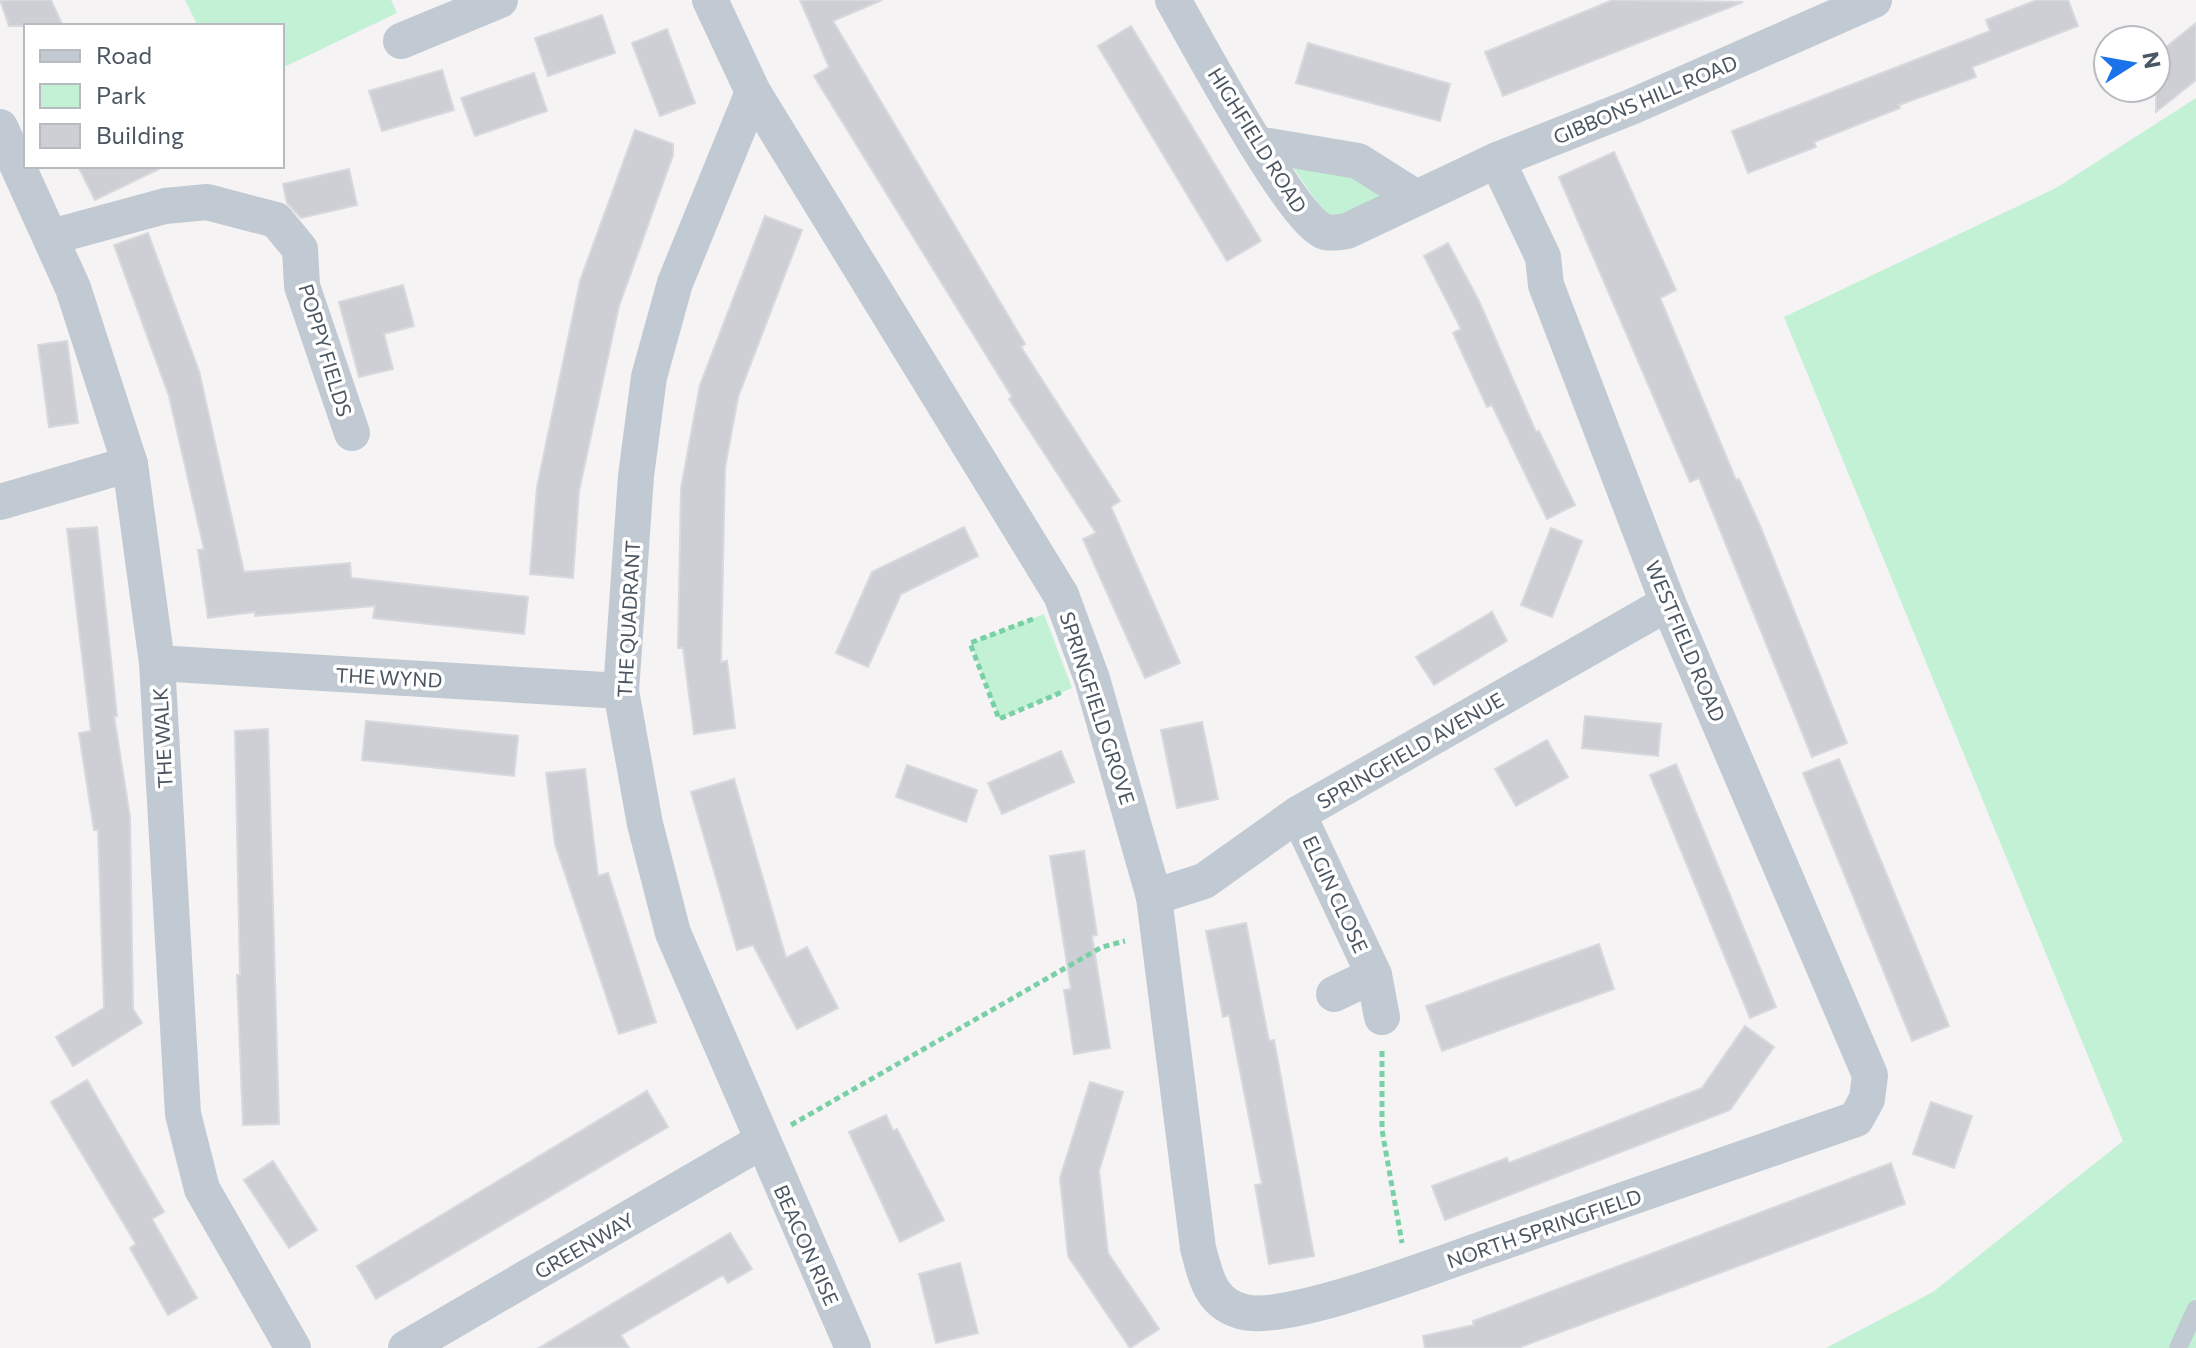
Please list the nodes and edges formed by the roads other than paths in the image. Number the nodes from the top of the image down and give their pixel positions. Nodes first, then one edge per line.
1 (500, 0) edge
2 (710, 0) edge
3 (1173, 0) edge
4 (1874, 0) edge
5 (401, 41) dead end
6 (753, 92) junction
7 (0, 127) edge
8 (1256, 144) junction
9 (1497, 160) junction
10 (1415, 197) junction
11 (51, 237) junction
12 (352, 433) dead end
13 (130, 464) junction
14 (0, 502) edge
15 (1668, 603) junction
16 (157, 663) junction
17 (621, 691) junction
18 (1298, 814) junction
19 (1156, 915) junction
20 (1374, 975) junction
21 (1334, 994) dead end
22 (1382, 1017) road end
23 (1856, 1119) joint
24 (762, 1141) junction
25 (1227, 1307) joint
26 (2196, 1309) edge
27 (293, 1348) edge
28 (406, 1348) edge
29 (853, 1348) edge
30 (2178, 1348) edge

1 - 5 street
2 - 6 street, SPRINGFIELD GROVE
3 - 8 street, HIGHFIELD ROAD
4 - 9 street, GIBBONS HILL ROAD
6 - 17 street, THE QUADRANT
6 - 19 street, SPRINGFIELD GROVE
7 - 11 street, THE WALK
8 - 10 street
8 - 10 street, HIGHFIELD ROAD
9 - 10 street, GIBBONS HILL ROAD
9 - 15 street, WESTFIELD ROAD
11 - 12 street, POPPY FIELDS
11 - 13 street, THE WALK
13 - 14 street
13 - 16 street, THE WALK
15 - 18 street, SPRINGFIELD AVENUE
15 - 23 street, WESTFIELD ROAD
16 - 17 street, THE WYND
16 - 27 street, THE WALK
17 - 24 street, THE QUADRANT
18 - 19 street, SPRINGFIELD AVENUE
18 - 20 street, ELGIN CLOSE
19 - 25 street, SPRINGFIELD GROVE
20 - 21 street, ELGIN CLOSE
20 - 22 street, ELGIN CLOSE
23 - 25 street, NORTH SPRINGFIELD
24 - 28 street, GREENWAY
24 - 29 street, BEACON RISE
26 - 30 lane

